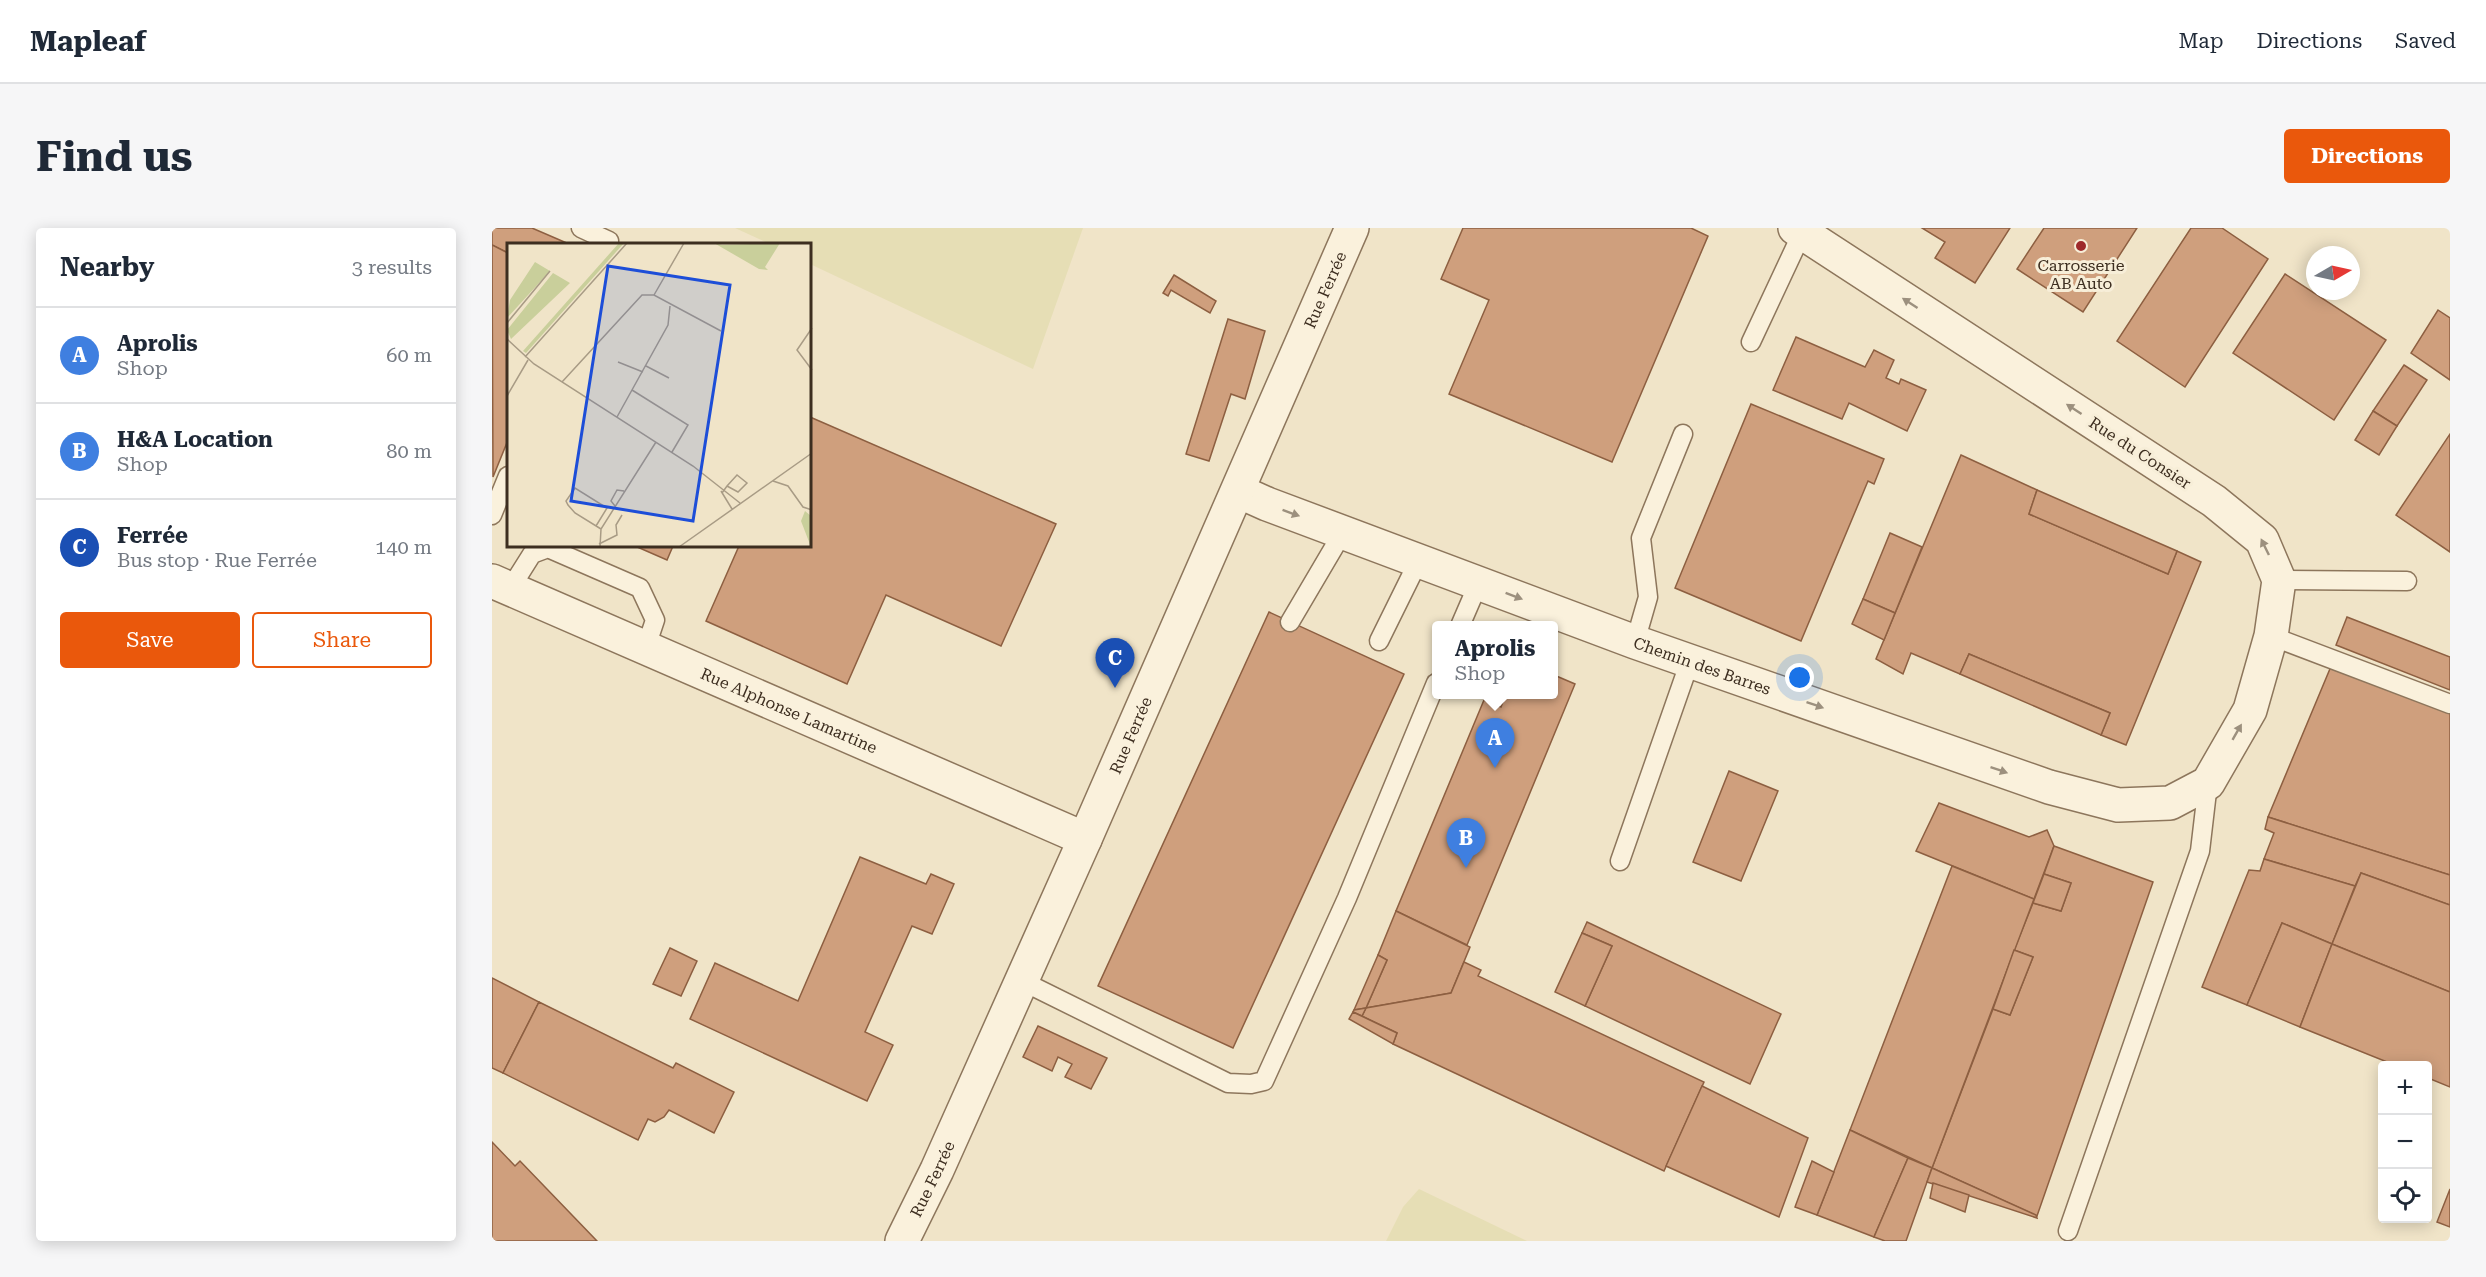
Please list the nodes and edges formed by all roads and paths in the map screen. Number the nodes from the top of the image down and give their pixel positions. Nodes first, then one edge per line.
1 (580, 228) edge
2 (1352, 228) edge
3 (1799, 230) edge
4 (608, 243) edge
5 (1751, 342) dead end
6 (1683, 434) dead end
7 (507, 478) edge
8 (1238, 491) junction
9 (492, 515) edge
10 (1343, 532) junction
11 (1419, 560) junction
12 (2279, 580) junction
13 (2407, 581) dead end
14 (1479, 582) junction
15 (501, 585) edge
16 (1463, 621) edge
17 (1290, 622) dead end
18 (2271, 636) junction
19 (1379, 641) dead end
20 (1635, 642) junction
21 (646, 647) junction
22 (1690, 661) junction
23 (1432, 695) edge
24 (2450, 704) edge
25 (2208, 783) junction
26 (1085, 839) junction
27 (1620, 861) dead end
28 (1022, 981) junction
29 (2068, 1230) dead end
30 (902, 1241) edge

1 - 4 lane
2 - 8 street, Rue Ferrée
3 - 5 lane
12 -> 3 street, Rue du Consier
6 - 20 lane
7 - 9 lane
8 -> 10 street, Chemin des Barres
8 - 26 street, Rue Ferrée
10 - 11 street, Chemin des Barres
10 - 17 lane
11 - 14 street, Chemin des Barres
11 - 19 lane
12 - 13 lane
12 - 18 street
14 - 16 lane
14 -> 20 street, Chemin des Barres
15 - 21 street, Rue Alphonse Lamartine
15 - 21 lane
18 - 24 lane
25 -> 18 street
20 - 22 street, Chemin des Barres
21 - 26 street, Rue Alphonse Lamartine
22 -> 25 street, Chemin des Barres
22 - 27 lane
23 - 28 lane
25 - 29 lane
26 - 28 street, Rue Ferrée
28 - 30 street, Rue Ferrée

